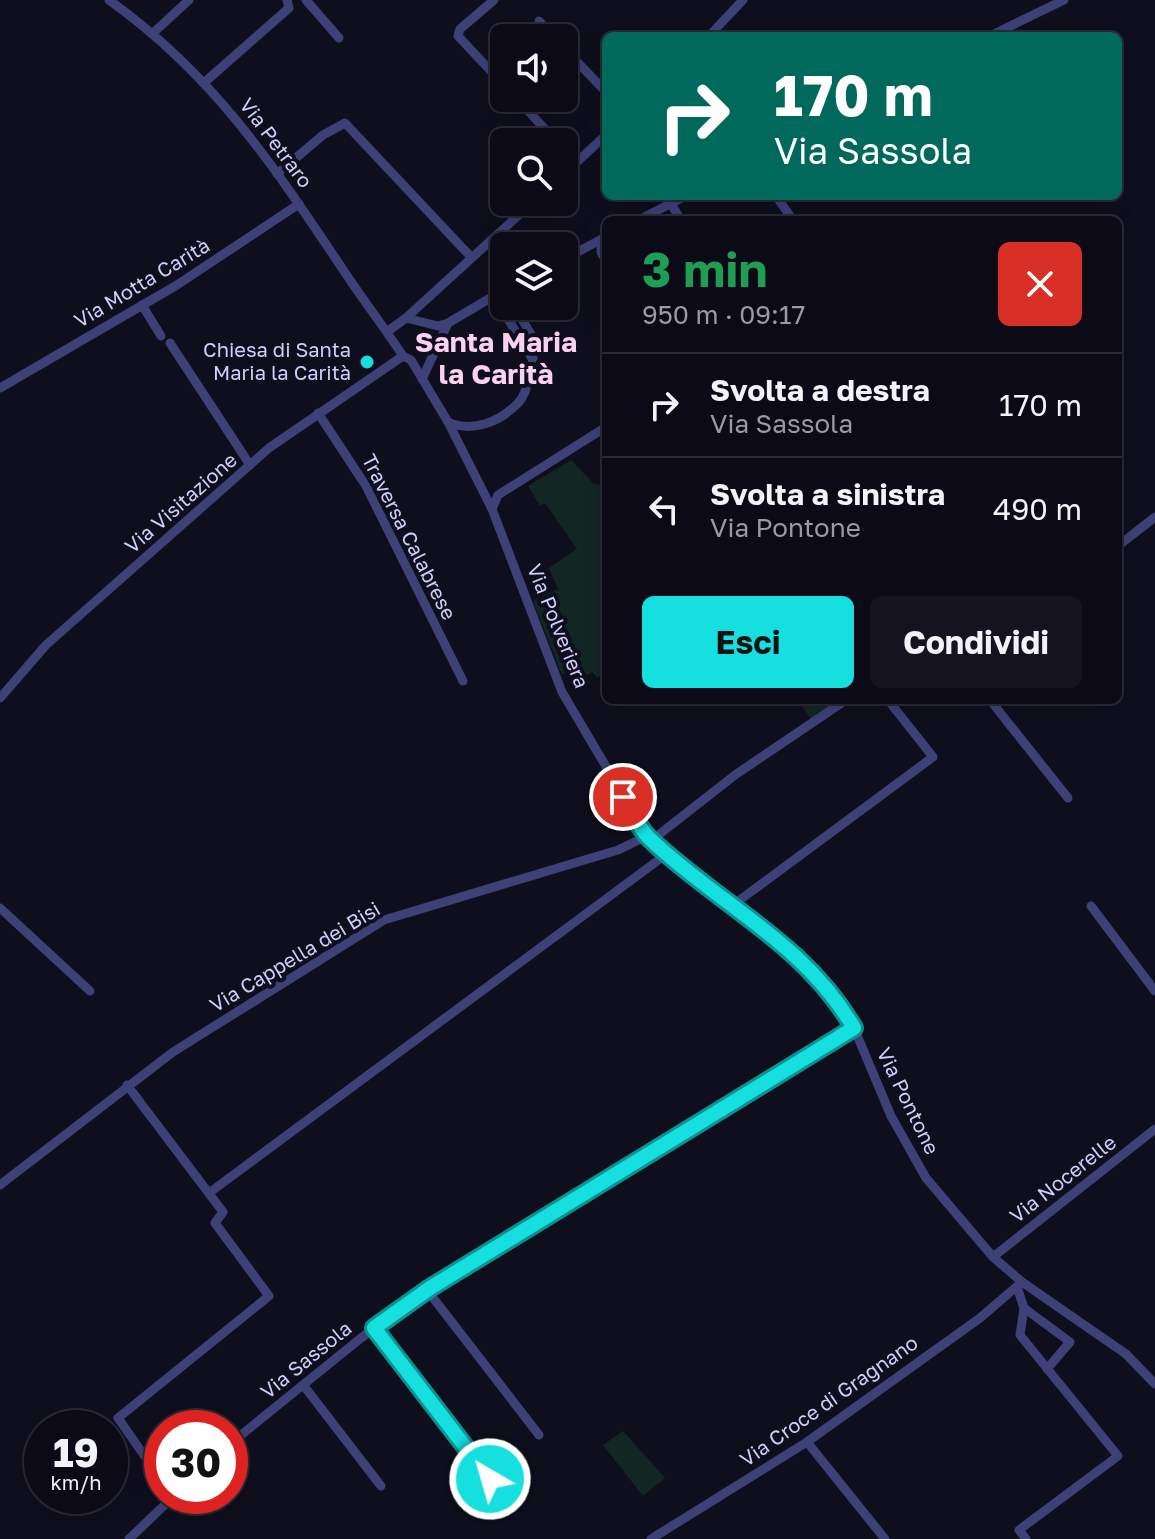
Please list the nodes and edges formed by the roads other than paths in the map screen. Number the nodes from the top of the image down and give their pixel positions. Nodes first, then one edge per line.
1 (109, 0) edge
2 (189, 0) edge
3 (287, 0) edge
4 (306, 0) edge
5 (494, 0) edge
6 (743, 0) edge
7 (1064, 0) edge
8 (539, 21) dead end
9 (542, 24) edge
10 (713, 32) edge
11 (998, 32) edge
12 (153, 33) junction
13 (339, 38) dead end
14 (578, 63) edge
15 (490, 70) edge
16 (206, 81) junction
17 (602, 88) edge
18 (529, 112) edge
19 (544, 128) edge
20 (602, 139) edge
21 (578, 161) edge
22 (277, 174) junction
23 (678, 200) edge
24 (299, 204) junction
25 (671, 204) junction
26 (517, 216) edge
27 (647, 216) edge
28 (678, 216) edge
29 (602, 239) edge
30 (578, 252) edge
31 (471, 257) junction
32 (490, 298) edge
33 (142, 305) junction
34 (406, 318) junction
35 (509, 320) edge
36 (522, 320) edge
37 (448, 323) junction
38 (388, 331) junction
39 (403, 356) junction
40 (533, 360) junction
41 (422, 379) junction
42 (0, 388) edge
43 (318, 413) junction
44 (448, 422) junction
45 (602, 430) edge
46 (250, 465) junction
47 (484, 493) junction
48 (498, 495) junction
49 (492, 509) junction
50 (1155, 517) edge
51 (1122, 543) edge
52 (463, 681) dead end
53 (0, 698) edge
54 (840, 704) edge
55 (891, 704) edge
56 (993, 704) edge
57 (1068, 798) dead end
58 (650, 838) junction
59 (668, 853) junction
60 (733, 905) junction
61 (1091, 906) dead end
62 (0, 908) edge
63 (90, 991) dead end
64 (1155, 991) edge
65 (854, 1028) junction
66 (127, 1085) junction
67 (1155, 1129) edge
68 (0, 1185) edge
69 (209, 1193) junction
70 (993, 1257) junction
71 (1019, 1285) junction
72 (427, 1290) junction
73 (1024, 1308) junction
74 (374, 1328) junction
75 (1047, 1369) junction
76 (1155, 1384) edge
77 (304, 1386) junction
78 (248, 1430) edge
79 (539, 1435) dead end
80 (807, 1442) junction
81 (144, 1455) edge
82 (490, 1479) dead end
83 (381, 1486) dead end
84 (155, 1514) edge
85 (129, 1539) edge
86 (651, 1539) edge
87 (885, 1539) edge
88 (1026, 1539) edge

1 - 12 street, Via Petraro
2 - 12 street
3 - 16 street
4 - 13 street
5 - 15 street
6 - 10 street
7 - 11 street
8 - 9 street
12 - 16 street, Via Petraro
14 - 17 street
16 - 22 street, Via Petraro
18 - 19 street
20 - 21 street
22 - 24 street, Via Petraro
22 - 31 street
23 - 25 street
24 - 33 street, Via Motta Carità
24 - 38 street, Via Petraro
25 - 27 street
25 - 28 street
26 - 31 street
29 - 30 street
31 - 34 street
32 - 37 street
33 - 42 street, Via Motta Carità
33 - 46 street
34 - 37 street
34 - 38 street
35 - 40 street
36 - 40 street
37 - 41 street
38 - 39 street, Via Petraro
39 - 41 street, Via Petraro
39 - 43 street, Via Visitazione
40 - 44 street
41 - 44 street
43 - 46 street, Via Visitazione
43 - 52 street, Traversa Calabrese
44 - 47 street, Via Polveriera
45 - 48 street
46 - 53 street, Via Visitazione
47 - 48 street
47 - 49 street, Via Polveriera
48 - 49 street
49 - 58 street, Via Polveriera
50 - 51 street
54 - 58 street, Via Cappella dei Bisi
55 - 60 street
56 - 57 street
58 - 59 street, Via Pontone
58 - 66 street, Via Cappella dei Bisi
59 - 60 street, Via Pontone
59 - 69 street
60 - 65 street, Via Pontone
61 - 64 street
62 - 63 street
65 - 70 street, Via Pontone
65 - 72 street, Via Sassola
66 - 68 street, Via Cappella dei Bisi
66 - 69 street
67 - 70 street, Via Nocerelle
69 - 81 street
70 - 71 street, Via Pontone
71 - 73 street
71 - 76 street, Via Pontone
71 - 80 street, Via Croce di Gragnano
72 - 74 street, Via Sassola
72 - 79 street
73 - 75 street
73 - 75 street
74 - 77 street, Via Sassola
74 - 82 street
75 - 88 street
77 - 78 street, Via Sassola
77 - 83 street
80 - 86 street, Via Croce di Gragnano
80 - 87 street
84 - 85 street

